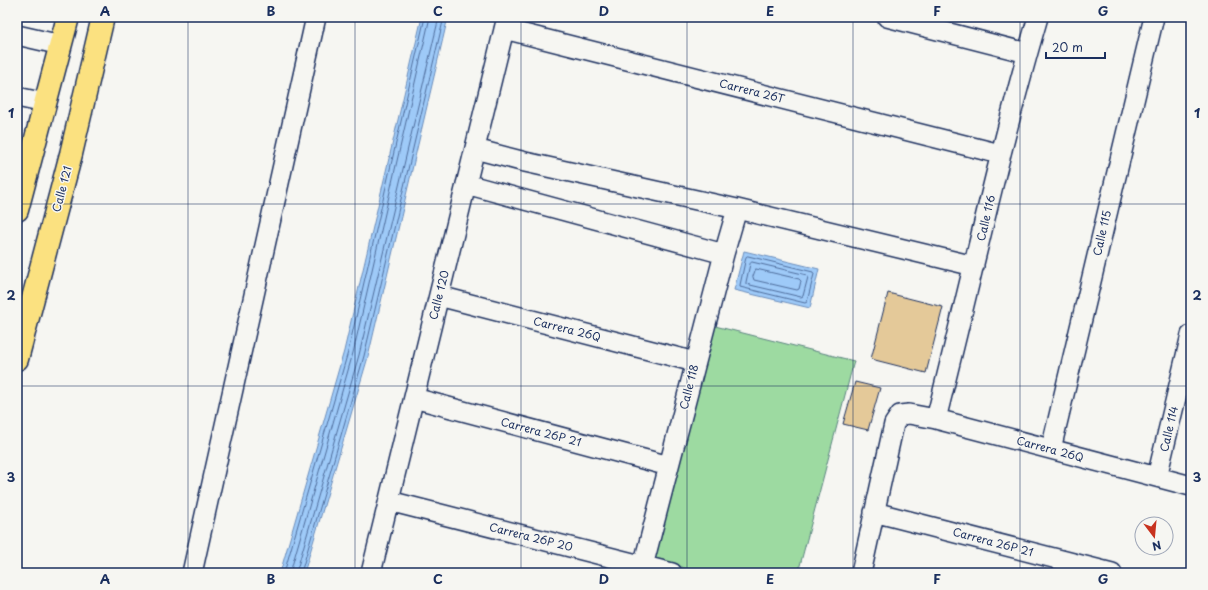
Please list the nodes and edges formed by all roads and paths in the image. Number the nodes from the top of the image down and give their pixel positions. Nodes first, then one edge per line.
1 (68, 17) edge
2 (103, 17) edge
3 (316, 17) edge
4 (887, 17) edge
5 (1038, 17) edge
6 (1154, 17) edge
7 (506, 23) edge
8 (17, 35) edge
9 (61, 45) junction
10 (1027, 52) junction
11 (17, 96) edge
12 (45, 103) junction
13 (475, 149) junction
14 (1000, 154) junction
15 (22, 170) edge
16 (466, 184) junction
17 (737, 209) junction
18 (17, 210) edge
19 (724, 254) junction
20 (974, 266) junction
21 (439, 296) junction
22 (1191, 335) edge
23 (17, 359) edge
24 (695, 362) junction
25 (414, 398) junction
26 (936, 419) junction
27 (1051, 448) junction
28 (669, 466) junction
29 (1157, 477) junction
30 (1191, 486) edge
31 (389, 501) junction
32 (874, 512) junction
33 (643, 566) junction
34 (192, 573) edge
35 (371, 573) edge
36 (672, 573) edge
37 (861, 573) edge
38 (1112, 573) edge

1 - 9 main road
2 - 23 main road, Calle 121
3 - 34 street
4 - 10 street
5 - 10 street, Calle 116
6 - 27 street, Calle 115
7 - 13 street, Calle 120
7 - 14 street, Carrera 26T
8 - 9 street
9 - 12 main road
10 - 14 street, Calle 116
11 - 12 street
12 - 15 main road
13 - 16 street, Calle 120
13 - 17 street
14 - 20 street, Calle 116
15 - 18 main road
16 - 19 street
16 - 21 street, Calle 120
17 - 19 street, Calle 118
17 - 20 street
19 - 24 street, Calle 118
20 - 26 street, Calle 116
21 - 24 street, Carrera 26Q
21 - 25 street, Calle 120
22 - 29 street, Calle 114
24 - 28 street, Calle 118
25 - 28 street, Carrera 26P 21
25 - 31 street, Calle 120
26 - 27 street, Carrera 26Q
26 - 32 street, Carrera 26Q
27 - 29 street, Carrera 26Q
28 - 33 street, Calle 118
29 - 30 street, Carrera 26Q
31 - 33 street, Carrera 26P 20
31 - 35 street, Calle 120
32 - 37 street
32 - 38 street, Carrera 26P 21
33 - 36 street, Carrera 26P 20

